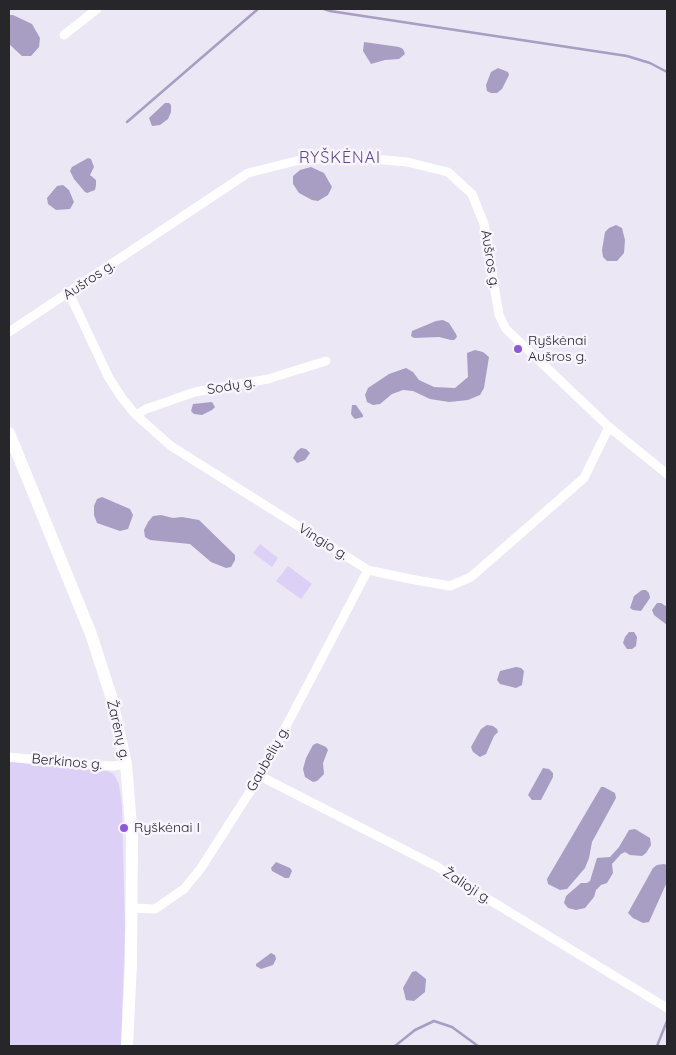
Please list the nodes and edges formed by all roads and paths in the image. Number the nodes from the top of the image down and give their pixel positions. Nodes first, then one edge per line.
1 (97, 9) edge
2 (64, 35) dead end
3 (69, 293) junction
4 (9, 332) edge
5 (326, 361) dead end
6 (136, 415) junction
7 (609, 427) junction
8 (9, 433) edge
9 (667, 474) edge
10 (368, 570) junction
11 (9, 757) edge
12 (126, 764) junction
13 (260, 776) junction
14 (132, 908) junction
15 (667, 1008) edge
16 (127, 1046) edge

1 - 2 street
3 - 4 street, Aušros g.
3 - 6 street, Vingio g.
3 - 7 street, Aušros g.
5 - 6 street, Sodų g.
6 - 10 street, Vingio g.
7 - 9 street, Aušros g.
7 - 10 street, Vingio g.
8 - 12 main road, Žarėnų g.
10 - 13 street, Gaubelių g.
11 - 12 street, Berkinos g.
12 - 14 main road, Žarėnų g.
13 - 14 street, Gaubelių g.
13 - 15 street, Žalioji g.
14 - 16 main road, Žarėnų g.

